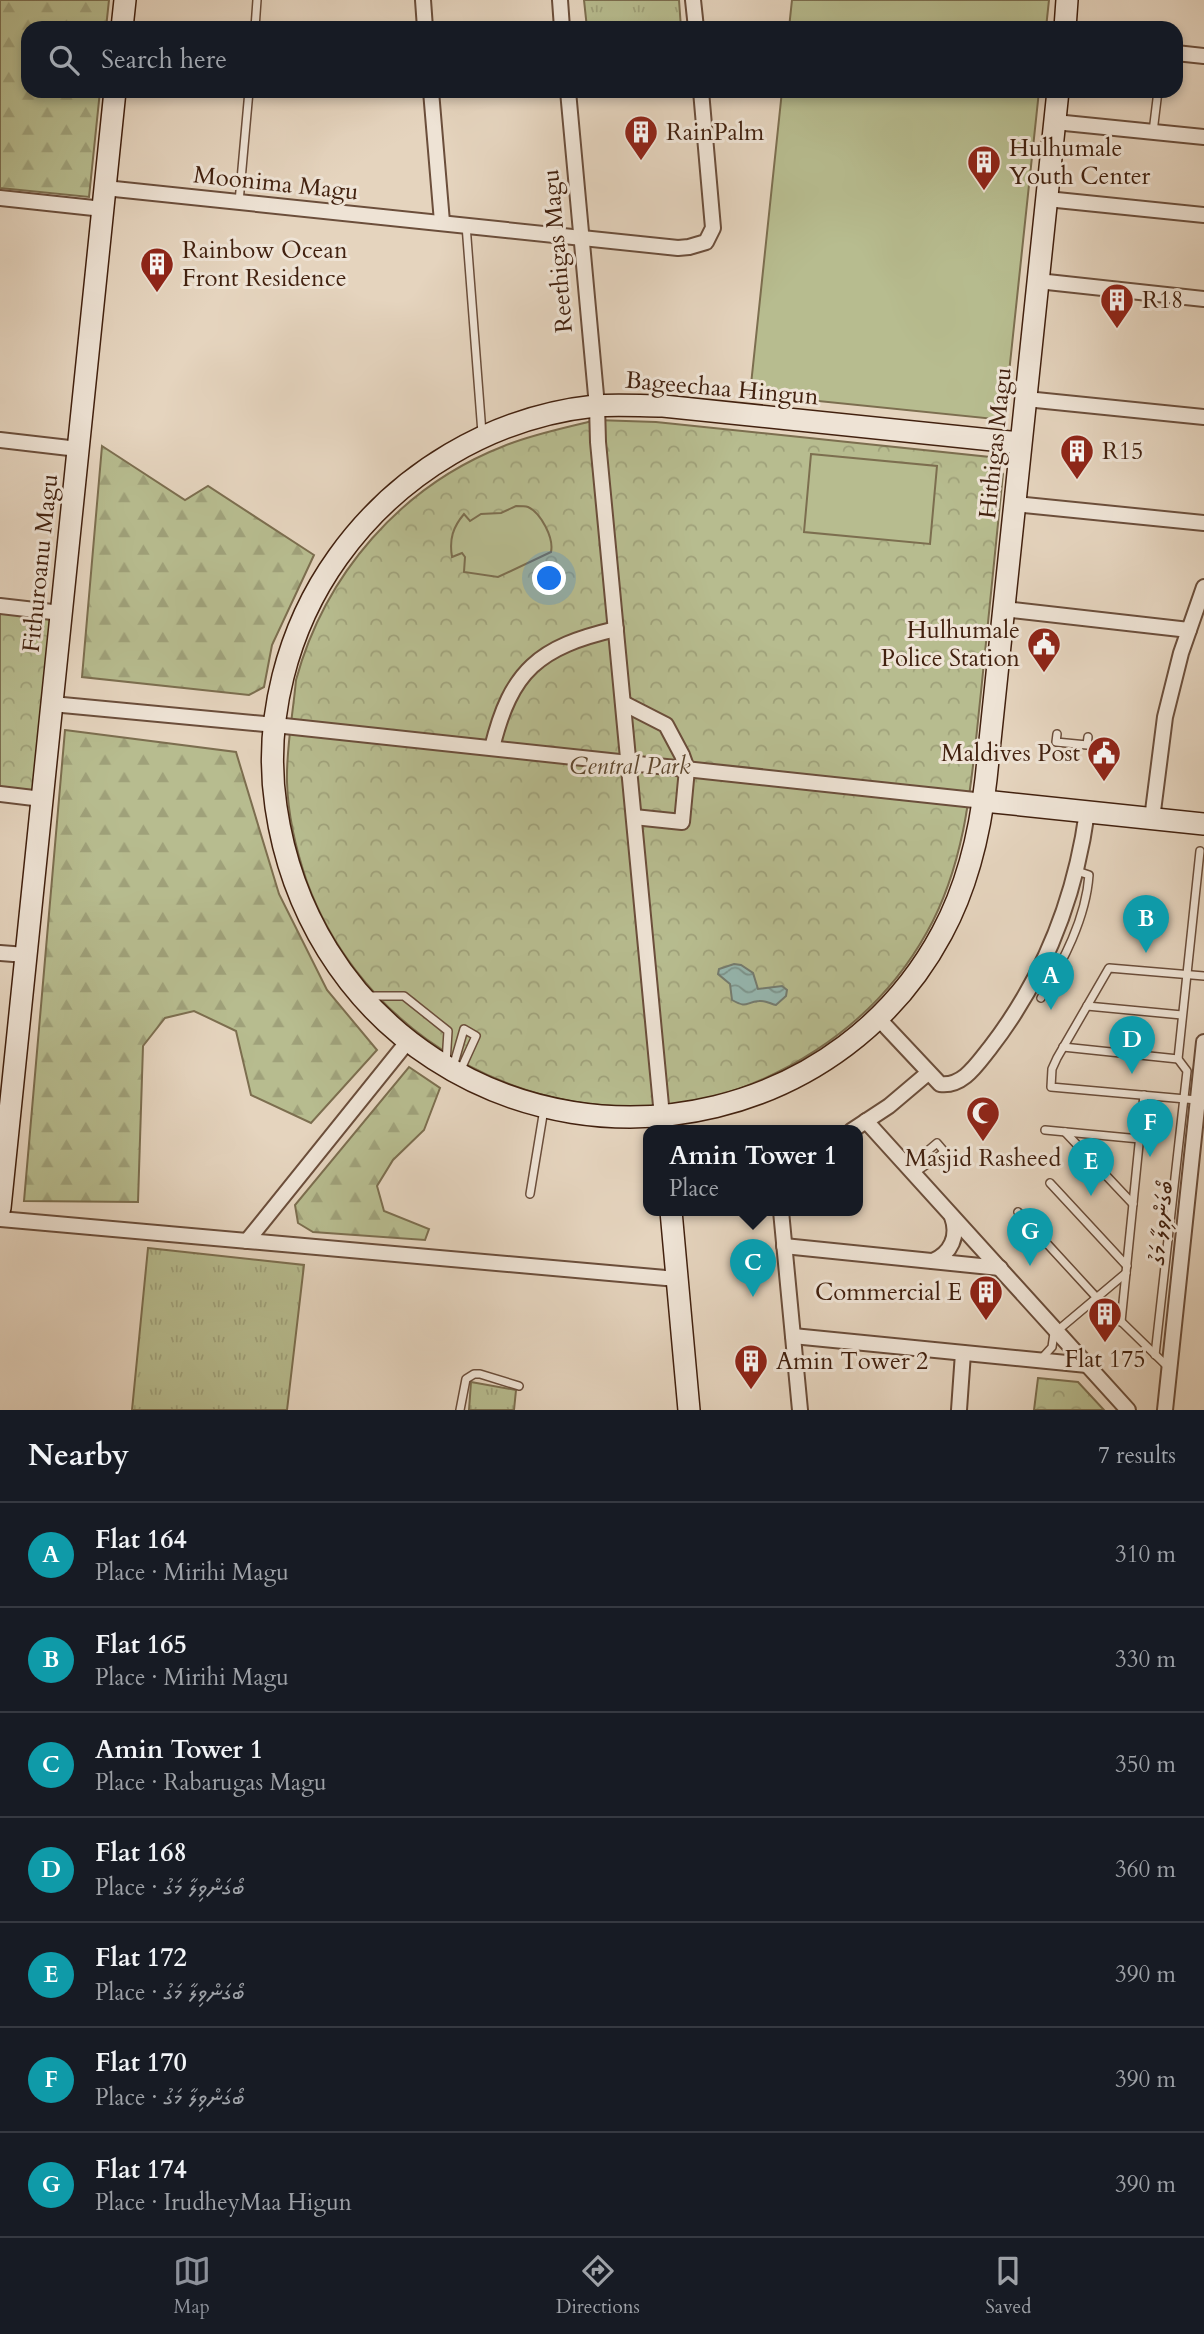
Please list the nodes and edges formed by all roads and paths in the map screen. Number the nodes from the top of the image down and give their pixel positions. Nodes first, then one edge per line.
1 (125, 0) edge
2 (257, 0) edge
3 (423, 0) edge
4 (560, 0) edge
5 (693, 0) edge
6 (1067, 0) edge
7 (123, 21) edge
8 (256, 21) edge
9 (424, 21) edge
10 (562, 21) edge
11 (695, 21) edge
12 (1066, 21) edge
13 (1183, 53) edge
14 (1204, 56) edge
15 (114, 98) edge
16 (248, 98) edge
17 (432, 98) edge
18 (569, 98) edge
19 (702, 98) edge
20 (1057, 98) edge
21 (1157, 98) edge
22 (1055, 122) junction
23 (1153, 132) junction
24 (1204, 137) edge
25 (0, 198) edge
26 (104, 199) junction
27 (1047, 199) junction
28 (239, 202) junction
29 (1204, 215) edge
30 (442, 222) junction
31 (466, 225) junction
32 (582, 236) junction
33 (1038, 281) junction
34 (1204, 299) edge
35 (1026, 399) junction
36 (597, 406) junction
37 (1204, 417) edge
38 (482, 437) junction
39 (0, 440) edge
40 (1021, 443) junction
41 (78, 449) junction
42 (1015, 504) junction
43 (1204, 523) edge
44 (1204, 587) edge
45 (0, 606) edge
46 (1004, 609) junction
47 (61, 613) junction
48 (616, 629) junction
49 (1189, 630) junction
50 (623, 703) junction
51 (52, 704) junction
52 (275, 725) junction
53 (1057, 734) dead end
54 (1088, 737) dead end
55 (492, 748) junction
56 (628, 763) junction
57 (687, 769) junction
58 (0, 794) edge
59 (42, 799) junction
60 (984, 801) junction
61 (1087, 812) junction
62 (634, 817) junction
63 (1152, 819) junction
64 (1204, 824) edge
65 (1200, 851) dead end
66 (1077, 871) junction
67 (0, 953) edge
68 (26, 956) junction
69 (1186, 975) junction
70 (1204, 976) edge
71 (360, 996) junction
72 (1041, 998) dead end
73 (1087, 1006) junction
74 (1182, 1015) junction
75 (878, 1018) junction
76 (408, 1041) junction
77 (1204, 1042) edge
78 (1063, 1047) junction
79 (1178, 1059) junction
80 (456, 1065) junction
81 (928, 1073) junction
82 (6, 1087) edge
83 (1144, 1095) junction
84 (1190, 1100) junction
85 (544, 1108) junction
86 (866, 1121) junction
87 (663, 1124) edge
88 (860, 1125) edge
89 (1045, 1130) dead end
90 (1065, 1132) junction
91 (1140, 1139) junction
92 (1050, 1183) dead end
93 (530, 1194) dead end
94 (0, 1199) edge
95 (1133, 1204) junction
96 (950, 1212) junction
97 (1018, 1212) dead end
98 (671, 1216) edge
99 (781, 1216) edge
100 (0, 1219) edge
101 (247, 1241) junction
102 (784, 1246) junction
103 (933, 1261) junction
104 (1000, 1268) junction
105 (1126, 1270) junction
106 (677, 1279) junction
107 (1097, 1298) junction
108 (1121, 1322) junction
109 (1053, 1326) junction
110 (793, 1336) junction
111 (963, 1353) junction
112 (1155, 1355) junction
113 (1038, 1360) junction
114 (1087, 1365) junction
115 (1169, 1369) junction
116 (519, 1386) dead end
117 (460, 1410) edge
118 (689, 1410) edge
119 (800, 1410) edge
120 (959, 1410) edge
121 (1128, 1410) edge
122 (1165, 1410) edge

1 - 7 street
2 - 8 lane
3 - 9 street
4 - 10 street
5 - 11 street
6 - 12 street
13 - 14 street
15 - 26 street, Fithuroanu Magu
16 - 28 lane
17 - 30 street
18 - 32 street, Reethigas Magu
19 - 32 street, Moonima Magu
20 - 22 street, Hithigas Magu
21 - 23 lane
22 - 23 street
22 - 27 street, Hithigas Magu
23 - 24 street
25 - 26 street, Moonima Magu
26 - 28 street, Moonima Magu
26 - 41 street, Fithuroanu Magu
27 - 29 street
27 - 33 street, Hithigas Magu
28 - 30 street, Moonima Magu
30 - 31 street, Moonima Magu
31 - 32 street, Moonima Magu
31 - 38 lane
32 - 36 street, Reethigas Magu
33 - 34 street
33 - 35 street, Hithigas Magu
35 - 37 street
35 - 40 street, Hithigas Magu
36 - 38 street, Bageechaa Hingun
36 - 40 street, Bageechaa Hingun
36 - 48 street, Reethigas Magu
38 - 52 street, Bageechaa Hingun
39 - 41 street
40 - 42 street, Hithigas Magu
41 - 47 street, Fithuroanu Magu
42 - 43 street
42 - 46 street, Hithigas Magu
44 - 49 street
45 - 47 street
46 - 49 street
46 - 60 street, Hithigas Magu
47 - 51 street, Fithuroanu Magu
48 - 50 street, Reethigas Magu
48 - 55 street
49 - 63 street
50 - 56 street, Reethigas Magu
50 - 57 street
51 - 52 street
51 - 59 street, Fithuroanu Magu
52 - 55 street
52 - 71 street, Bageechaa Hingun
53 - 54 lane
55 - 56 street
56 - 57 street
56 - 62 street, Reethigas Magu
57 - 60 street
57 - 62 street
58 - 59 street
59 - 68 street, Fithuroanu Magu
60 - 61 street
60 - 75 street, Bageechaa Hingun
61 - 63 street
61 - 66 street
62 - 87 street, Reethigas Magu
63 - 64 street
65 - 69 lane
66 - 72 lane
66 - 81 street
67 - 68 street
68 - 82 street, Fithuroanu Magu
69 - 70 lane
69 - 73 lane
69 - 74 lane
71 - 76 street, Bageechaa Hingun
71 - 80 lane
73 - 74 lane
73 - 78 lane
74 - 79 lane
75 - 81 street
75 - 87 street, Bageechaa Hingun
76 - 80 street, Bageechaa Hingun
76 - 101 street
77 - 84 street, ބޯގަންވިލާ މަގު
78 - 79 lane
78 - 83 lane
79 - 84 lane
80 - 80 lane
80 - 85 street, Bageechaa Hingun
81 - 86 street
82 - 94 street, Fithuroanu Magu
83 - 84 lane
83 - 91 lane
84 - 112 lane
84 - 115 street, ބޯގަންވިލާ މަގު
85 - 87 street, Bageechaa Hingun
85 - 93 lane
86 - 88 street
86 - 96 street
89 - 90 lane
90 - 91 lane
90 - 95 lane
91 - 95 lane
92 - 105 lane
95 - 105 lane
96 - 103 street
96 - 104 street
97 - 107 lane
98 - 106 street
99 - 102 street
100 - 101 street
101 - 106 street
102 - 103 street
102 - 110 street
103 - 104 street
104 - 109 street
105 - 107 lane
105 - 108 lane
106 - 118 street
107 - 108 lane
107 - 109 lane
108 - 112 lane
109 - 113 lane
109 - 114 street
110 - 111 street
110 - 119 street
111 - 113 street
111 - 120 street
112 - 115 lane
113 - 114 street
114 - 121 street
115 - 122 street, ބޯގަންވިލާ މަގު
116 - 117 lane

